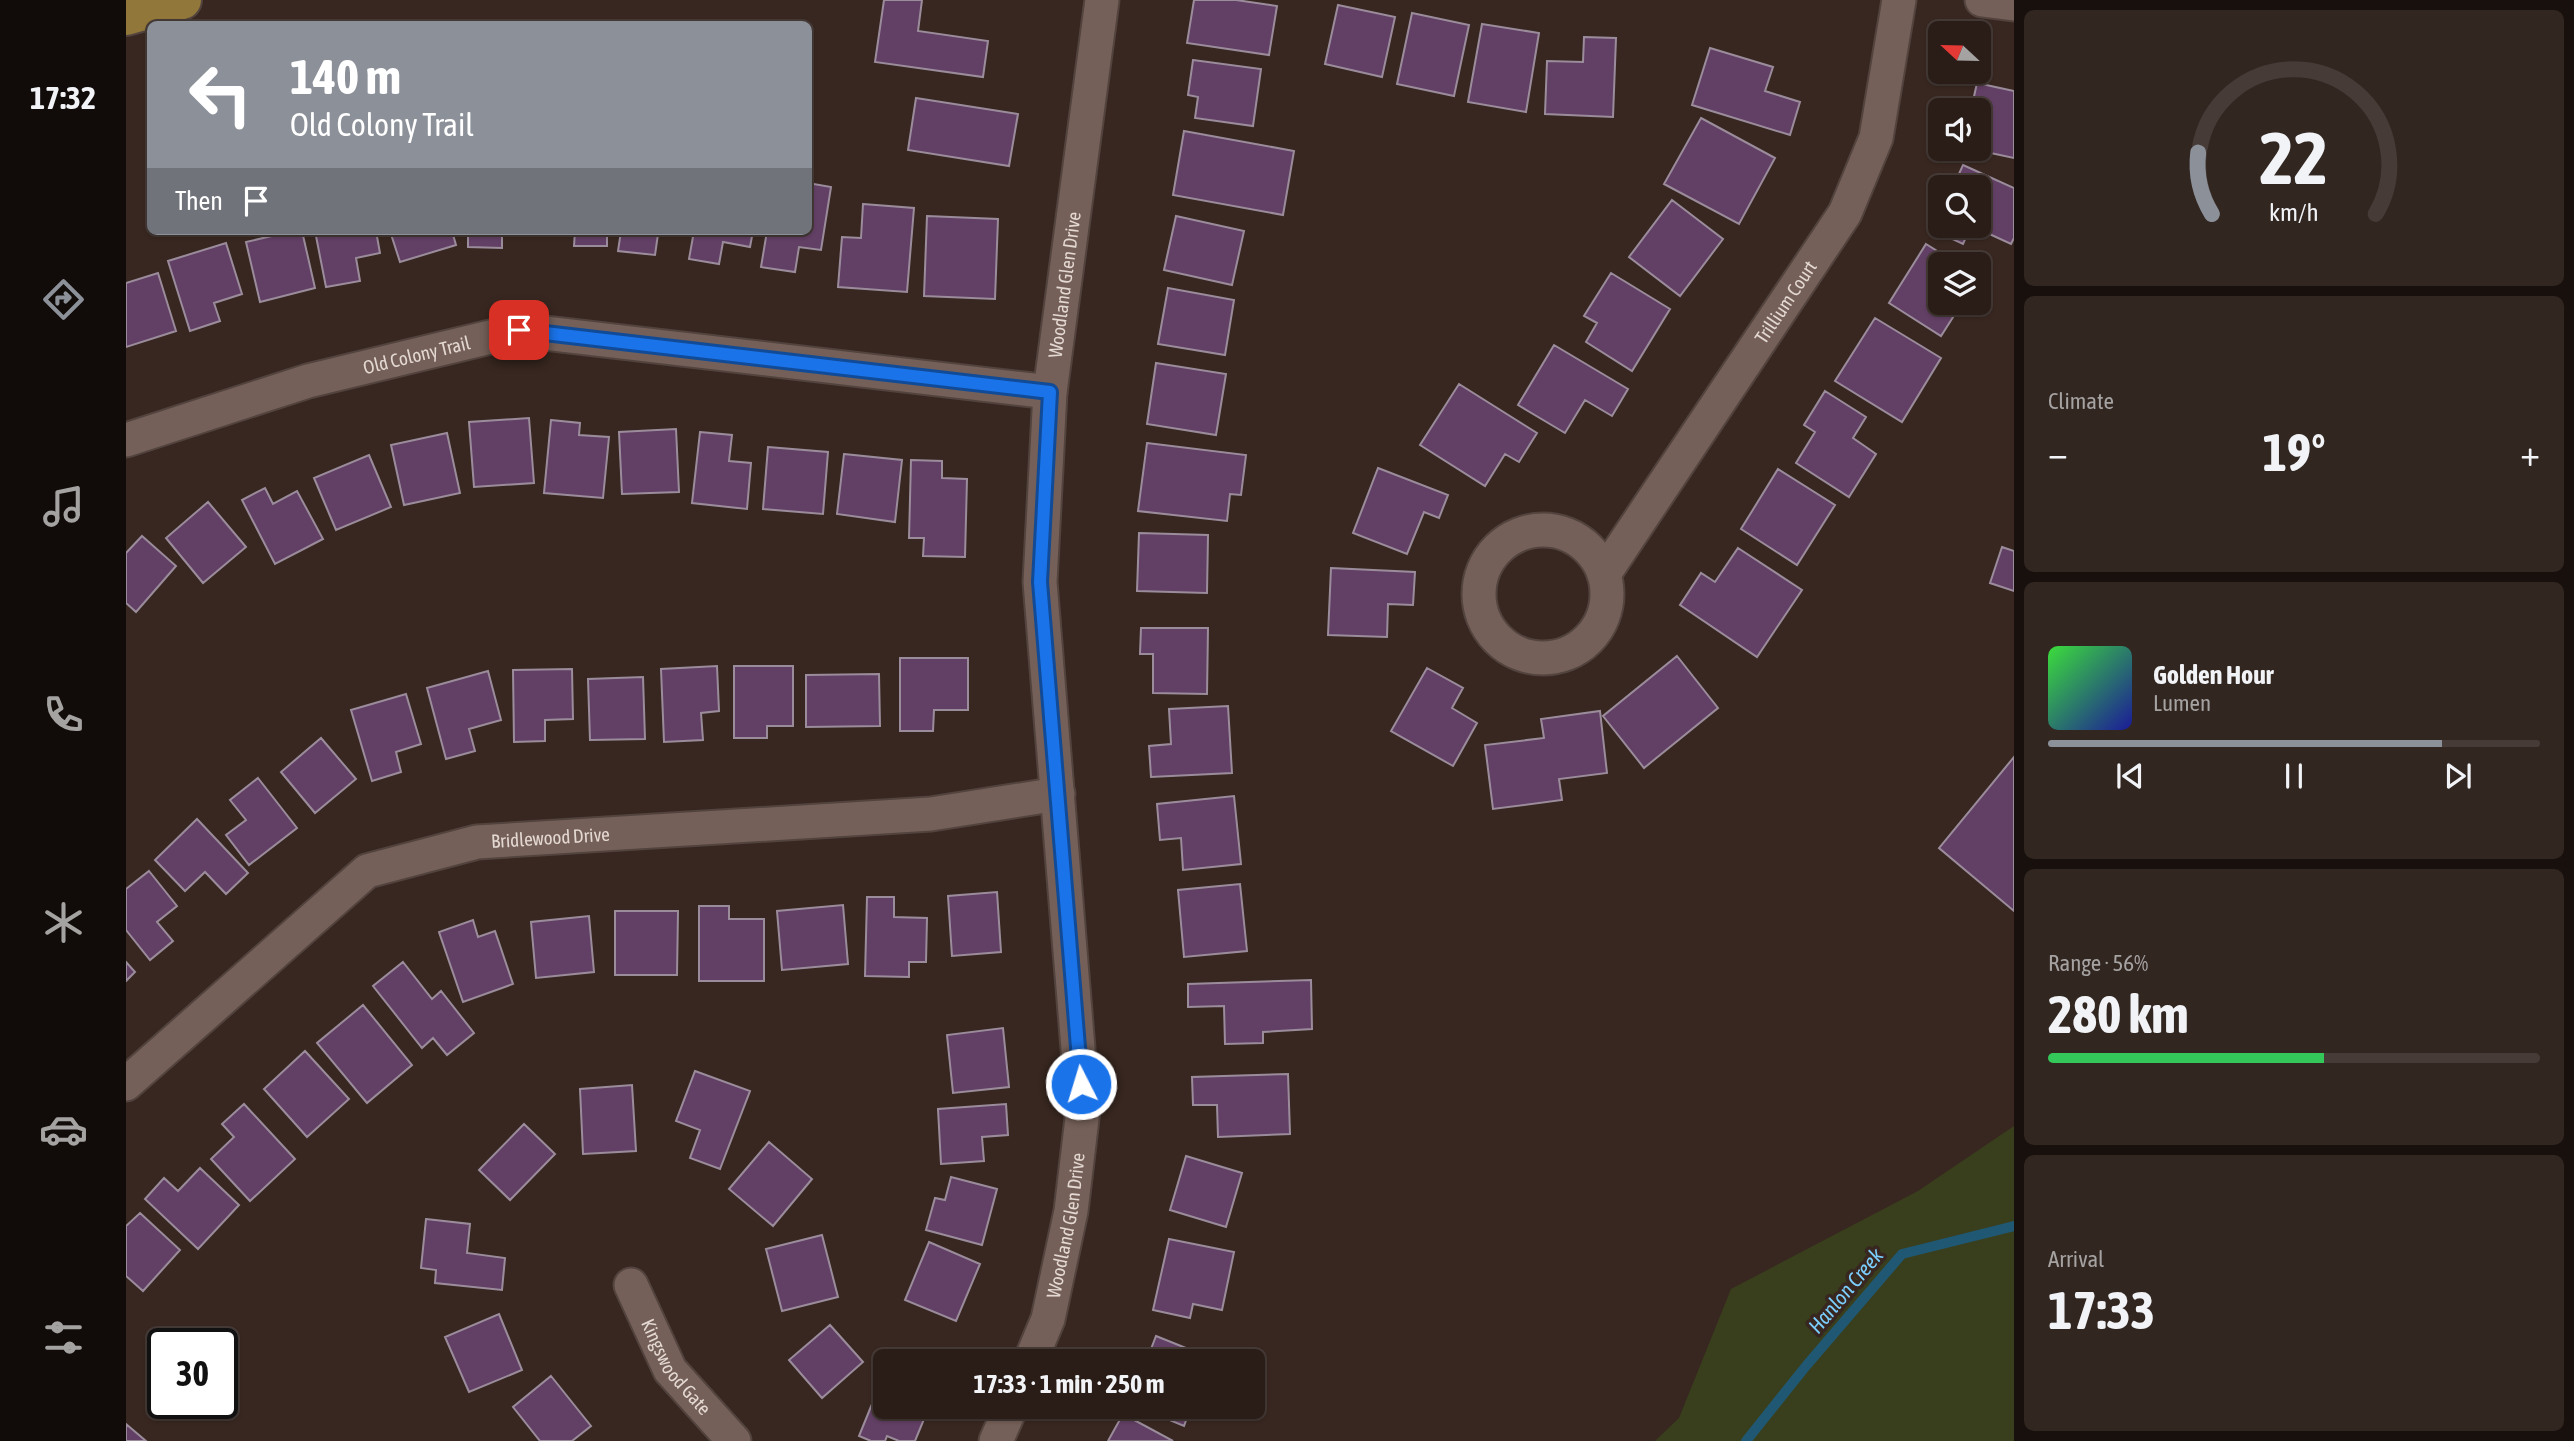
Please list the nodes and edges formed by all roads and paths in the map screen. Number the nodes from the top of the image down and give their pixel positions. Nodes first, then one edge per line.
1 (182, 0) edge
2 (1102, 0) edge
3 (1899, 0) edge
4 (1982, 0) edge
5 (2014, 4) edge
6 (126, 16) edge
7 (1050, 392) junction
8 (126, 440) edge
9 (1604, 574) dead end
10 (1058, 794) junction
11 (126, 1084) edge
12 (631, 1285) dead end
13 (1036, 1349) edge
14 (1006, 1419) edge
15 (734, 1441) edge
16 (996, 1441) edge

1 - 6 highway
2 - 7 street, Woodland Glen Drive
3 - 9 street, Trillium Court
4 - 5 street
7 - 8 street, Old Colony Trail
7 - 10 street, Woodland Glen Drive
10 - 11 street, Bridlewood Drive
10 - 13 street, Woodland Glen Drive
12 - 15 street, Kingswood Gate
14 - 16 street

